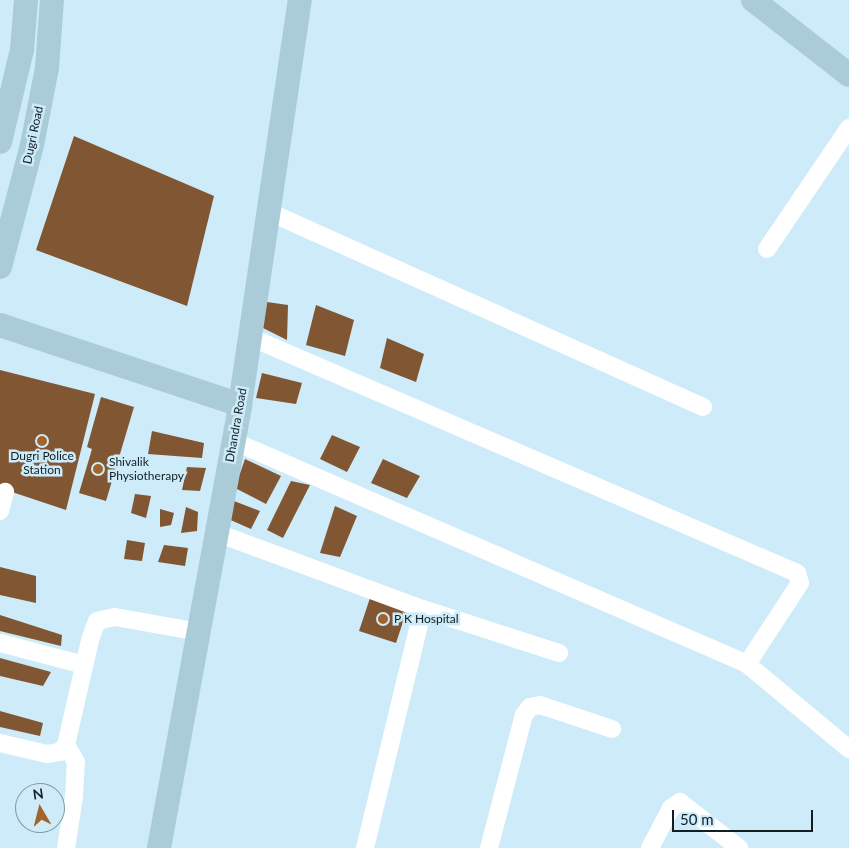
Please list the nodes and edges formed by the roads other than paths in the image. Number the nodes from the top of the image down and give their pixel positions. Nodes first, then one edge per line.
1 (26, 0) edge
2 (52, 0) edge
3 (300, 0) edge
4 (753, 0) edge
5 (849, 75) edge
6 (849, 128) edge
7 (0, 142) edge
8 (267, 210) junction
9 (767, 249) dead end
10 (0, 267) edge
11 (0, 326) edge
12 (250, 337) junction
13 (240, 405) junction
14 (703, 407) dead end
15 (233, 441) junction
16 (5, 492) dead end
17 (0, 511) edge
18 (216, 533) junction
19 (423, 609) junction
20 (199, 632) junction
21 (0, 643) edge
22 (559, 652) dead end
23 (747, 664) junction
24 (84, 665) junction
25 (612, 729) dead end
26 (0, 743) edge
27 (66, 745) junction
28 (849, 748) edge
29 (66, 848) edge
30 (159, 848) edge
31 (365, 848) edge
32 (490, 848) edge
33 (650, 848) edge
34 (739, 848) edge

1 - 7 street
2 - 10 street, Dugri Road
3 - 8 street, Dhandra Road
4 - 5 street
6 - 9 street
8 - 12 street, Dhandra Road
8 - 14 street
11 - 13 street
12 - 13 street, Dhandra Road
12 - 23 street
13 - 15 street, Dhandra Road
15 - 18 street, Dhandra Road
15 - 23 street
16 - 17 street
18 - 19 street
18 - 20 street, Dhandra Road
19 - 22 street
19 - 31 street
20 - 24 street
20 - 30 street, Dhandra Road
21 - 24 street
23 - 28 street
24 - 27 street
25 - 32 street
26 - 27 street
27 - 29 street
33 - 34 street

